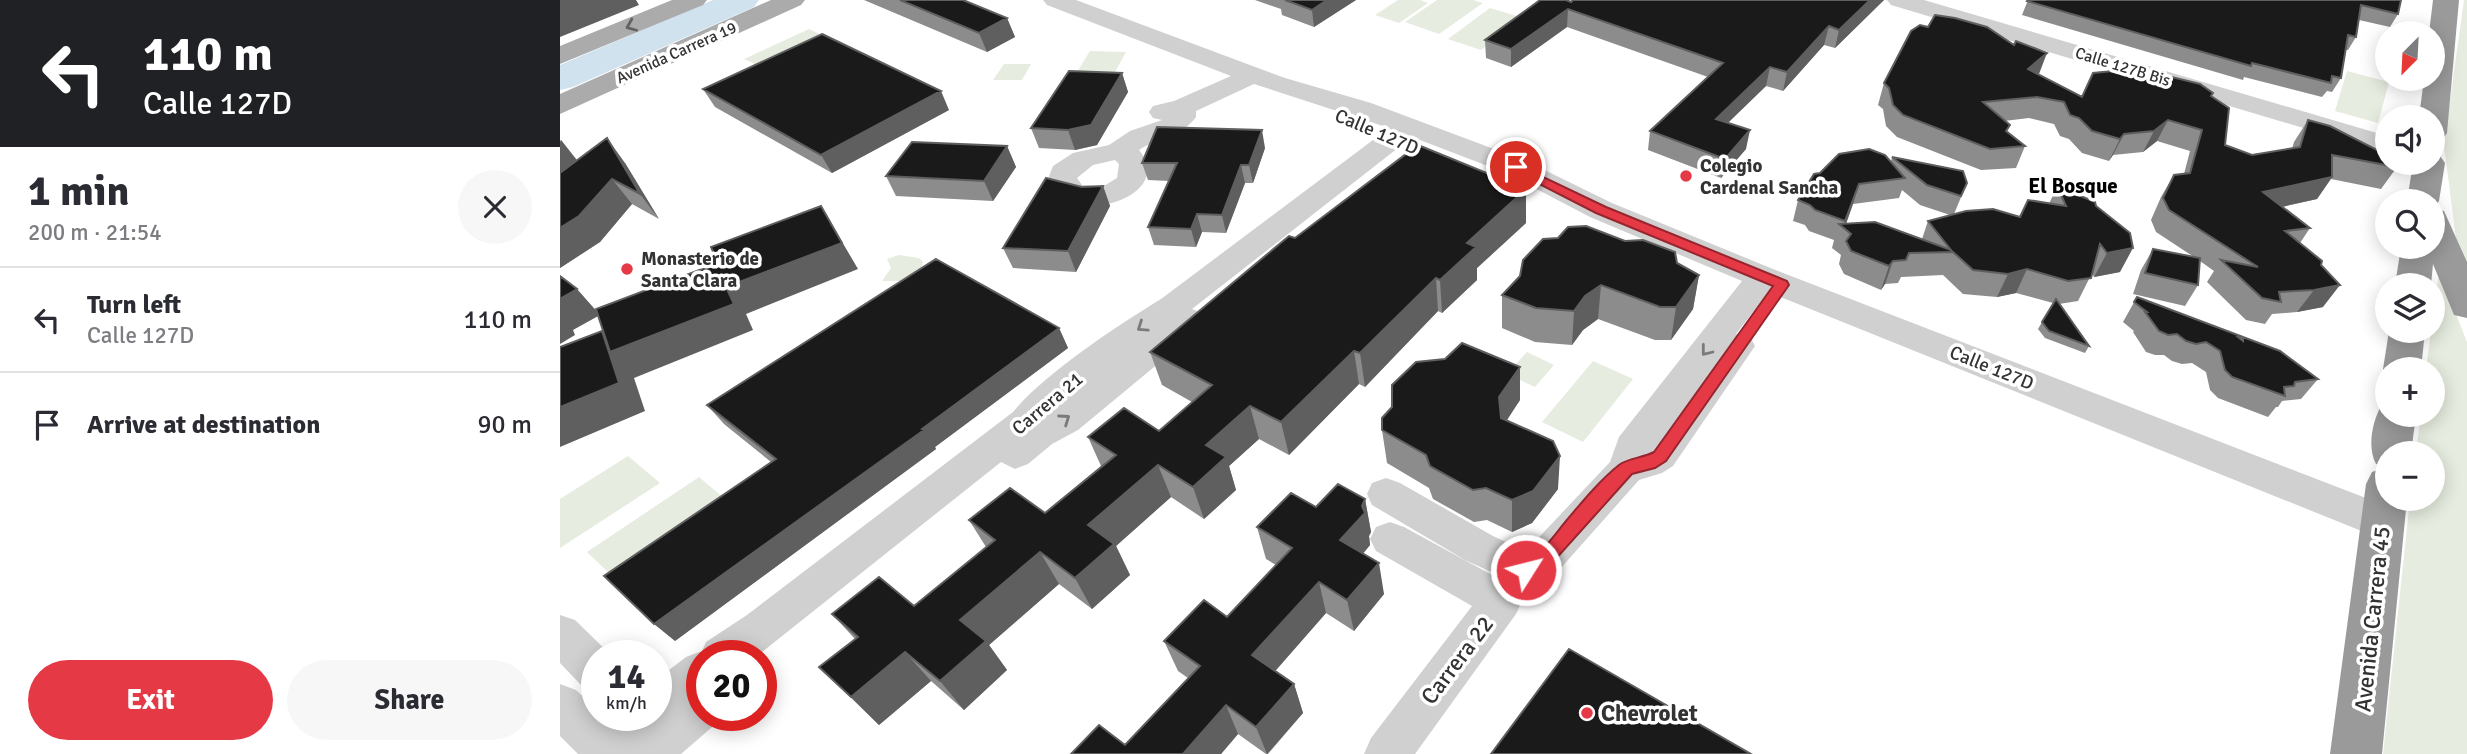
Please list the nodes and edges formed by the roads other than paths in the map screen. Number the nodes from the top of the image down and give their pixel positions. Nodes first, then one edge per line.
1 (792, 0) edge
2 (1055, 0) edge
3 (1899, 0) edge
4 (2446, 0) edge
5 (683, 2) edge
6 (1072, 4) edge
7 (560, 56) edge
8 (1264, 79) junction
9 (560, 105) edge
10 (2435, 105) edge
11 (1409, 136) junction
12 (2375, 141) edge
13 (1129, 144) dead end
14 (2445, 252) edge
15 (1772, 281) junction
16 (2467, 306) edge
17 (1386, 494) dead end
18 (2375, 499) edge
19 (2384, 511) edge
20 (1390, 539) dead end
21 (560, 634) edge
22 (745, 640) edge
23 (777, 644) edge
24 (581, 655) edge
25 (686, 688) edge
26 (560, 705) edge
27 (686, 714) edge
28 (643, 734) edge
29 (1387, 754) edge
30 (2356, 754) edge

1 - 9 main road, Avenida Carrera 19
2 - 6 street, Calle 127D
3 - 12 street, Calle 127B Bis
4 - 10 highway
5 -> 7 main road
6 - 8 street, Calle 127D
8 - 11 street, Calle 127D
8 - 13 street
11 - 15 street, Calle 127D
11 -> 22 street, Carrera 21
23 -> 11 street, Carrera 21
14 - 16 highway
15 - 17 street
15 - 18 street, Calle 127D
19 - 30 highway, Avenida Carrera 45
20 - 29 street, Carrera 22
21 - 24 street
25 - 28 street
26 - 28 street
27 - 28 street

